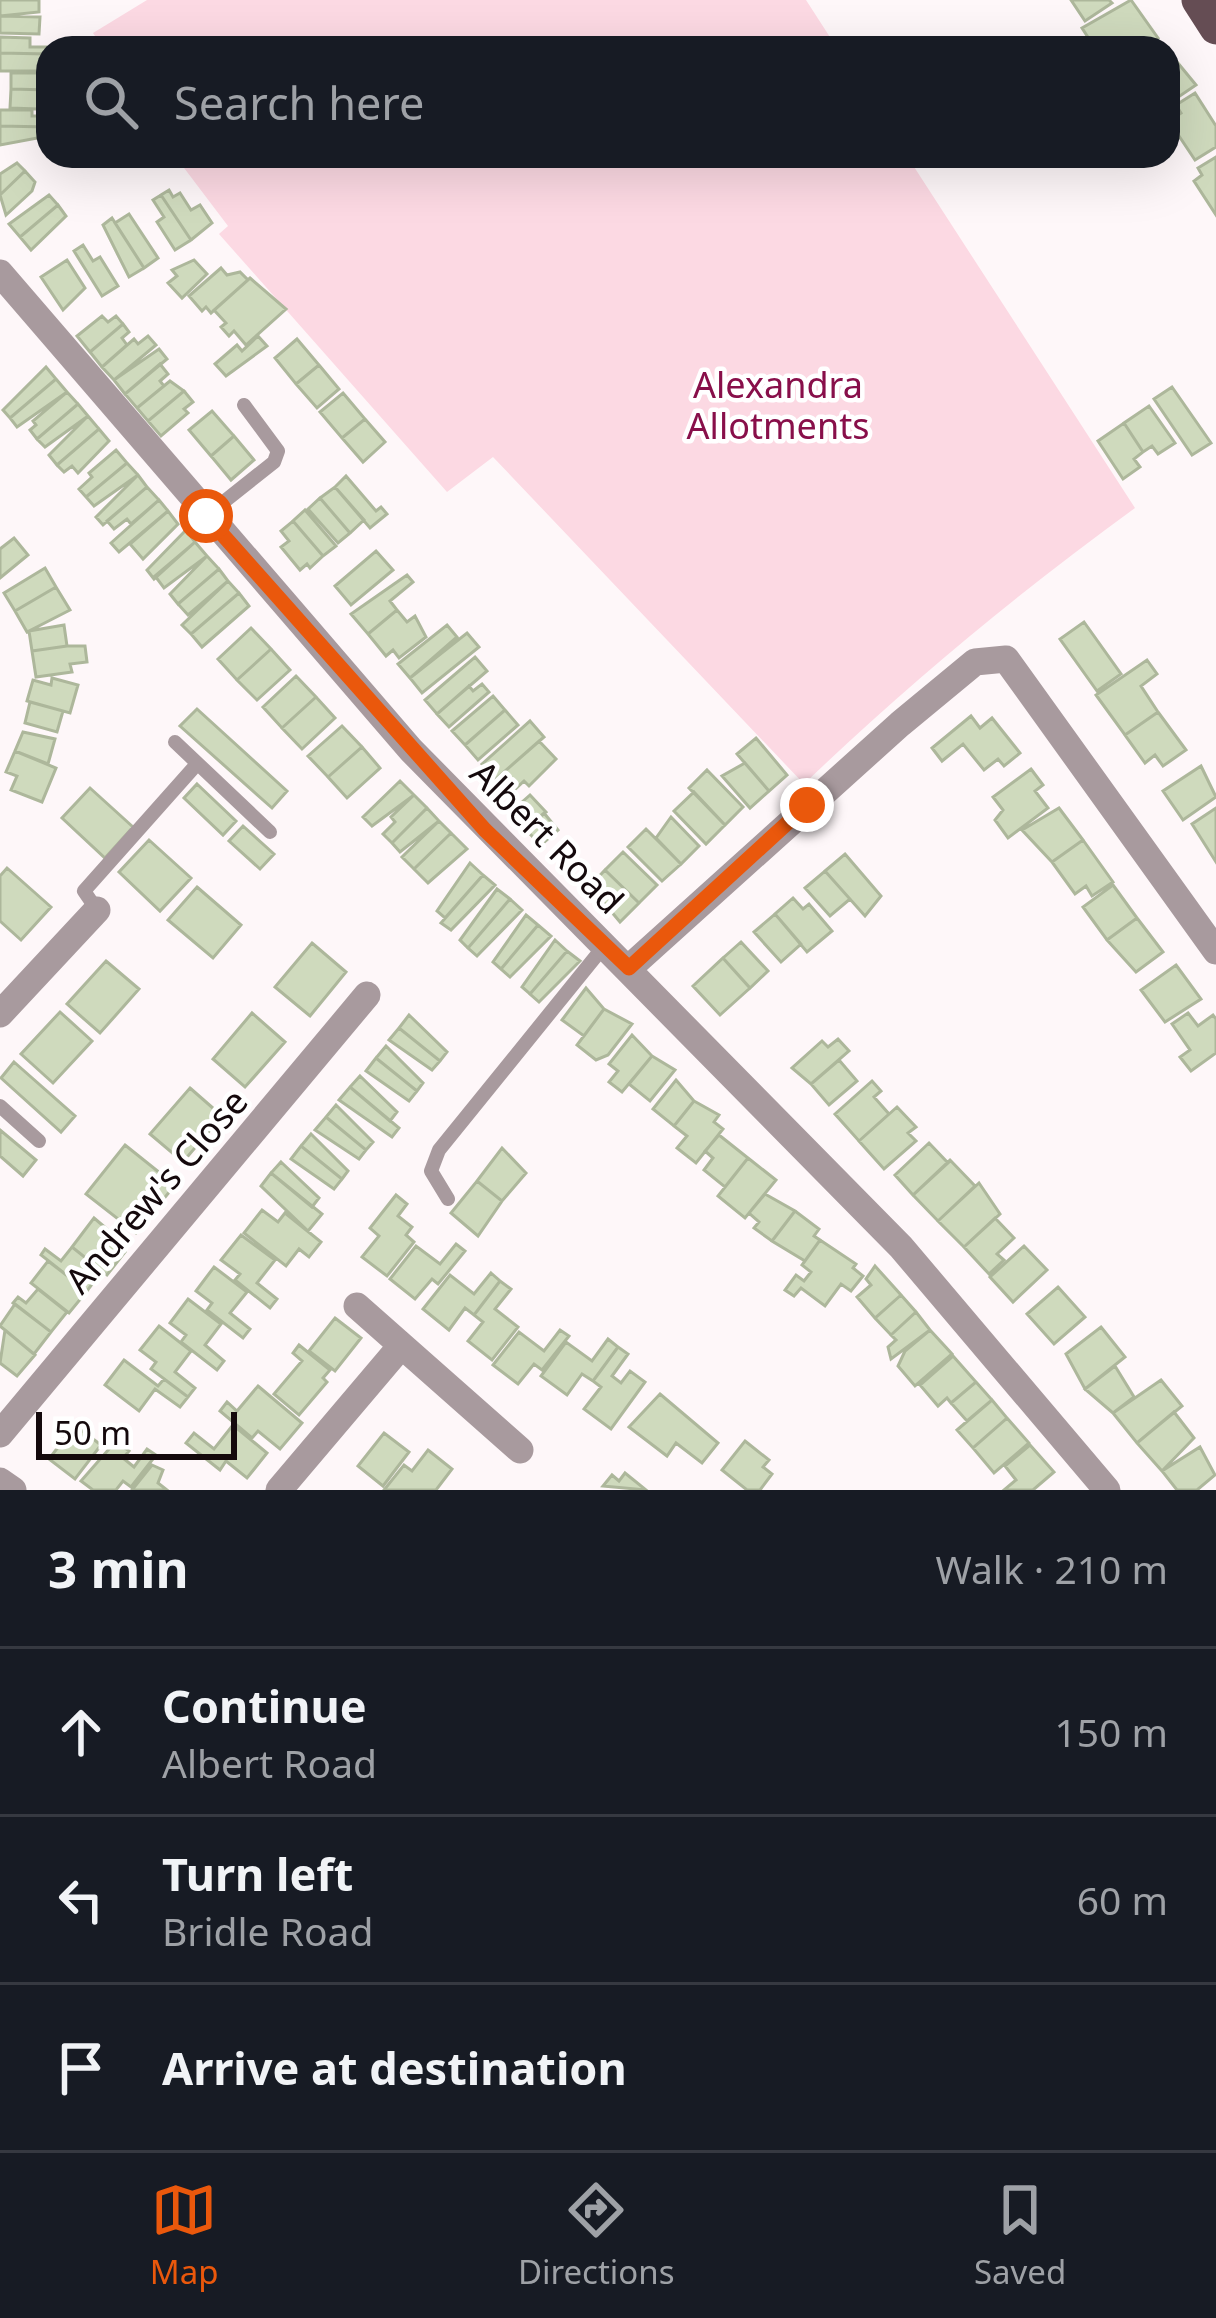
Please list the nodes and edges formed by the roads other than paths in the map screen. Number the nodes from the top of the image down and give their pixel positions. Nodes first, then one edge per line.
1 (1198, 0) edge
2 (1216, 28) edge
3 (0, 273) edge
4 (244, 405) dead end
5 (206, 516) junction
6 (175, 742) dead end
7 (196, 765) junction
8 (270, 832) dead end
9 (97, 910) joint
10 (605, 945) junction
11 (1216, 951) edge
12 (629, 968) junction
13 (367, 995) dead end
14 (0, 1014) edge
15 (0, 1106) edge
16 (40, 1142) dead end
17 (448, 1199) dead end
18 (357, 1306) dead end
19 (401, 1346) junction
20 (0, 1434) edge
21 (520, 1450) dead end
22 (0, 1481) edge
23 (13, 1490) edge
24 (279, 1490) edge
25 (1106, 1490) edge

1 - 2 main road
3 - 5 street, Albert Road
4 - 5 lane
5 - 10 street, Albert Road
6 - 7 lane
7 - 8 lane
7 - 9 lane
9 - 14 street
10 - 12 street, Albert Road
10 - 17 lane
11 - 12 street
12 - 25 street, Albert Road
13 - 20 street, Andrew's Close
15 - 16 lane
18 - 19 street
19 - 21 street
19 - 24 street
22 - 23 street

